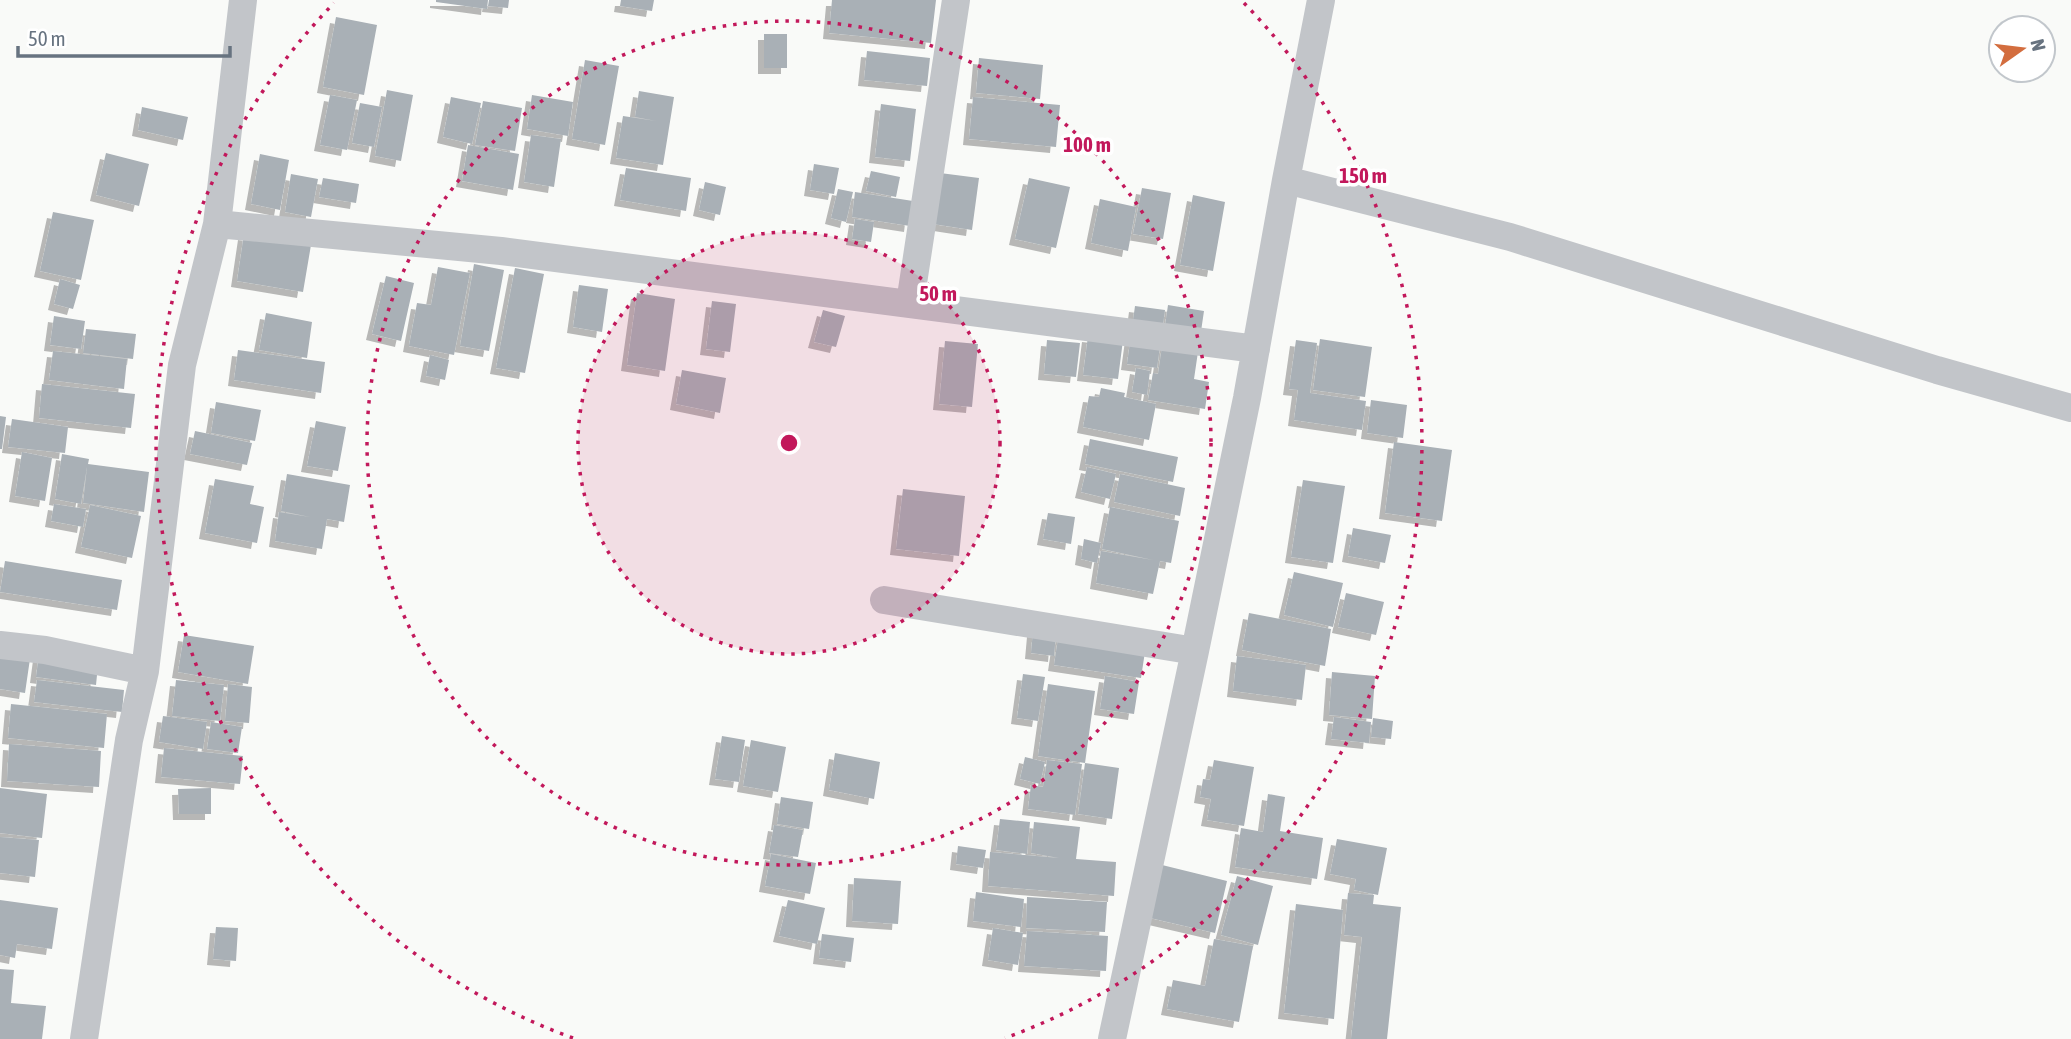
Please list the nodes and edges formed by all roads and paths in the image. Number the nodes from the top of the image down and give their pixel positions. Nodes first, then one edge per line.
1 (243, 0) edge
2 (956, 0) edge
3 (1321, 0) edge
4 (1286, 180) junction
5 (217, 224) junction
6 (910, 303) junction
7 (1256, 349) junction
8 (2071, 408) edge
9 (884, 600) dead end
10 (0, 645) edge
11 (1195, 651) junction
12 (145, 671) junction
13 (84, 1039) edge
14 (1112, 1039) edge

1 - 5 street
2 - 6 street
3 - 4 street
4 - 7 street
4 - 8 street
5 - 6 street
5 - 12 street
6 - 7 street
7 - 11 street
9 - 11 street
10 - 12 street
11 - 14 street
12 - 13 street

